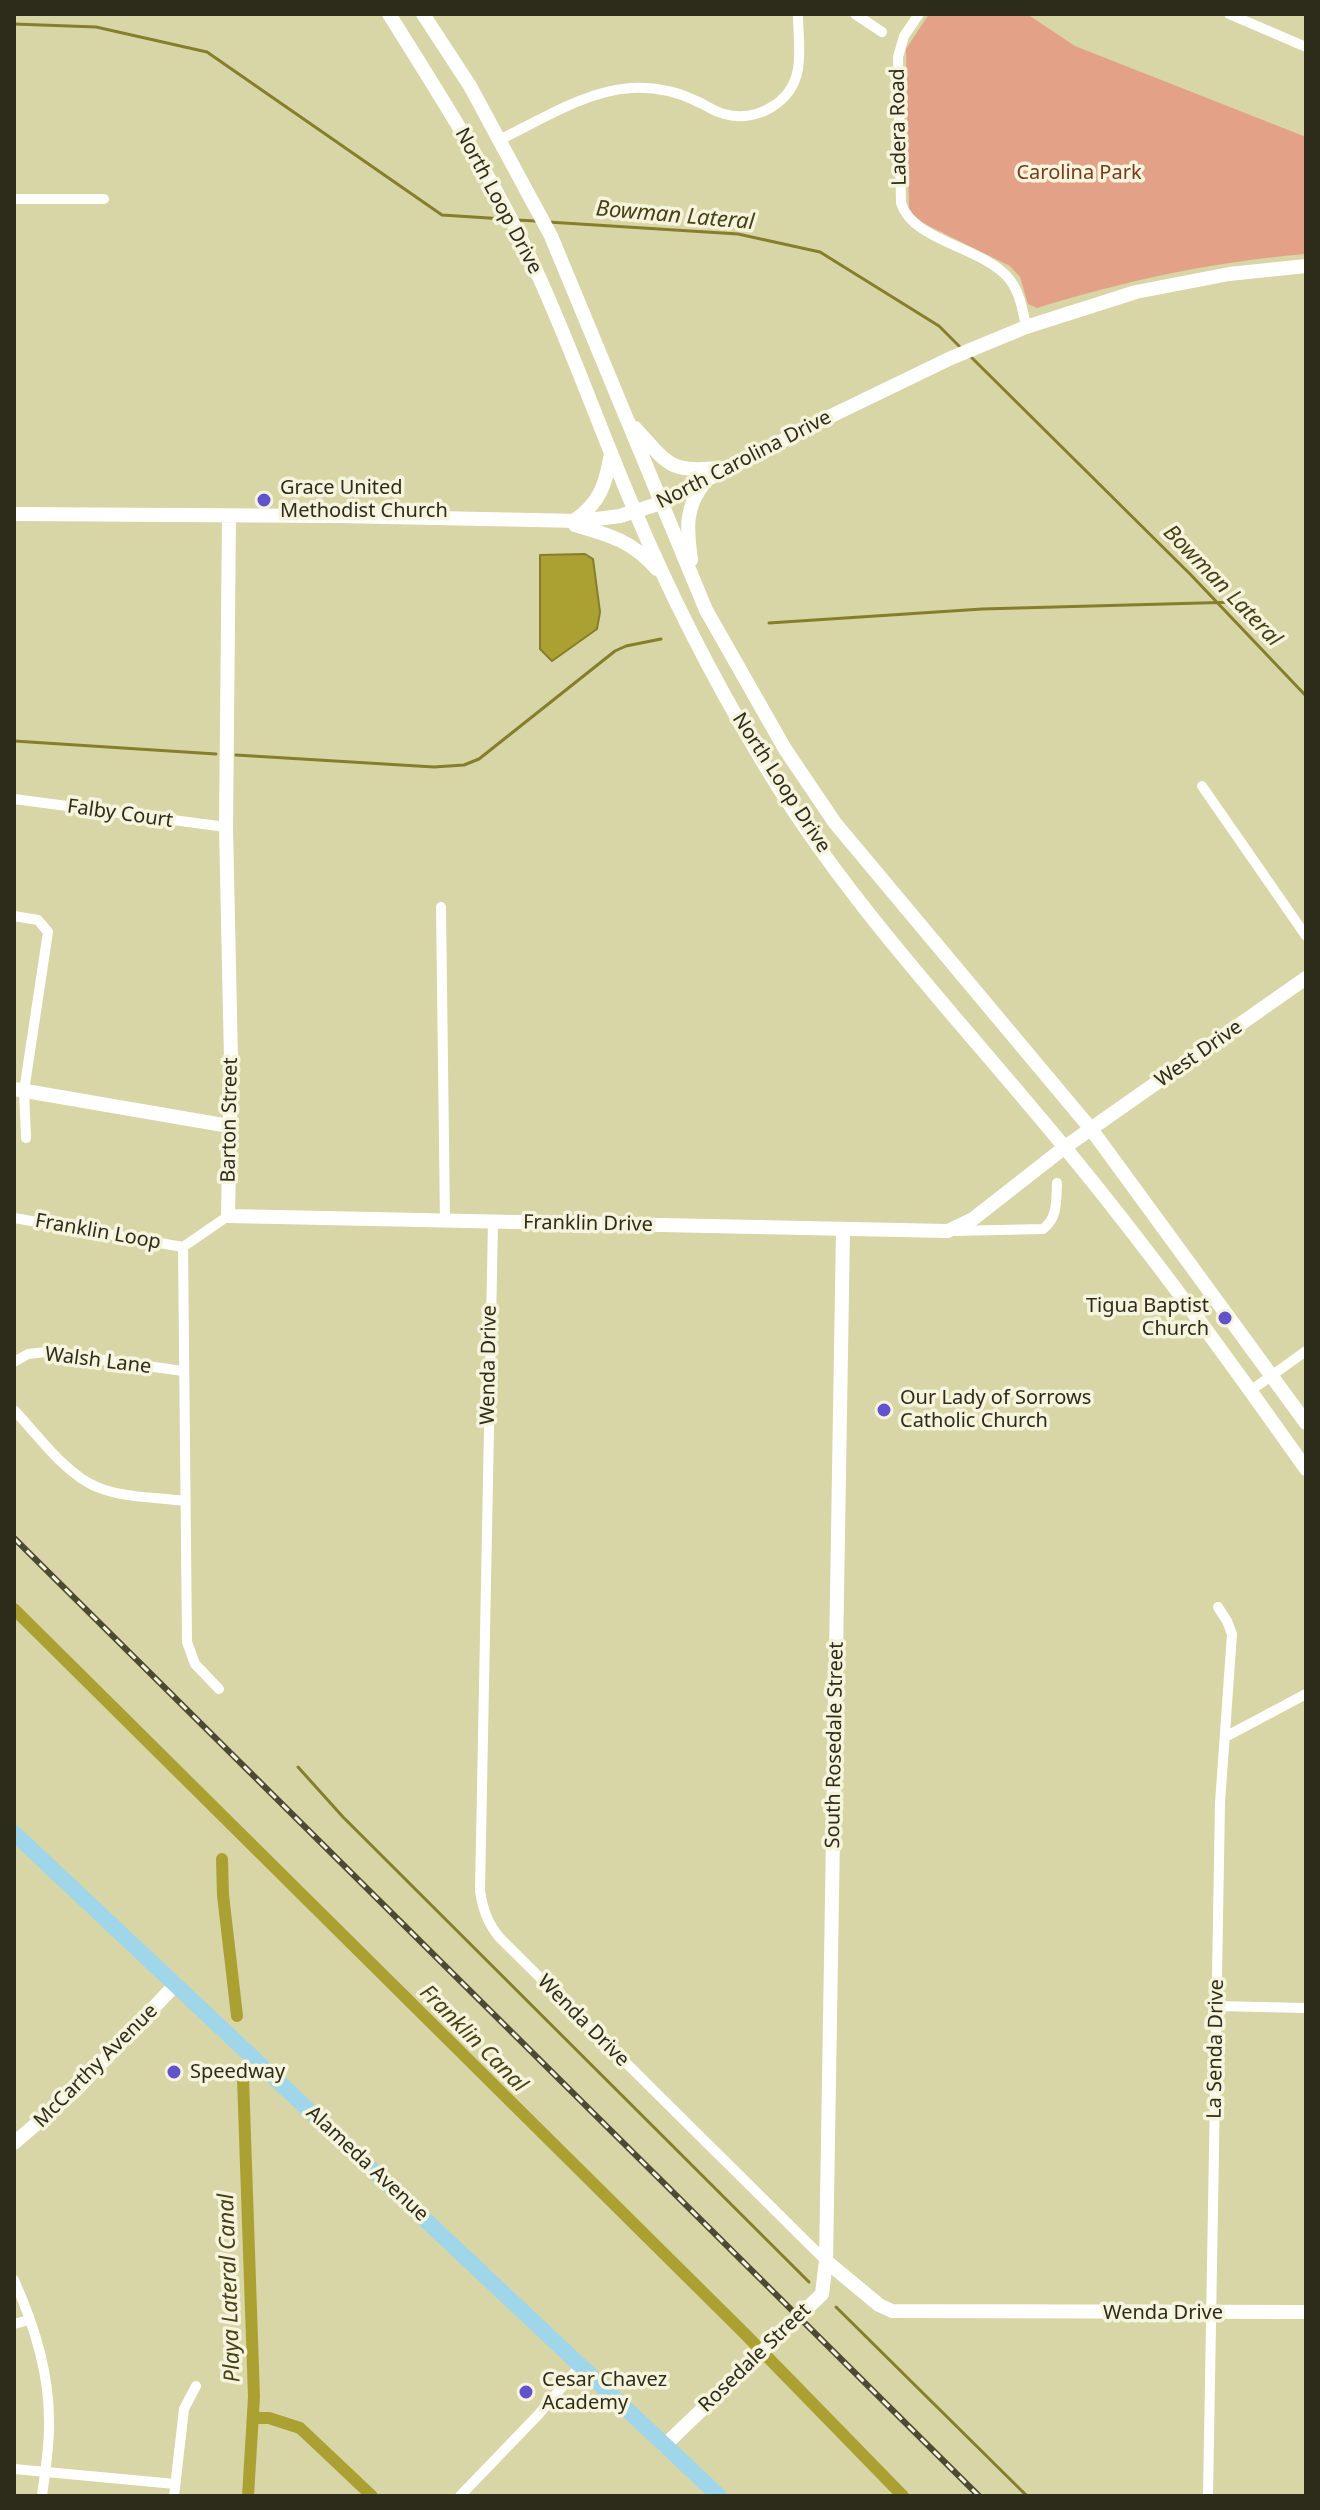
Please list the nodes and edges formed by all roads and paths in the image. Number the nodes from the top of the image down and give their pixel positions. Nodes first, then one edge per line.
1 (389, 14) edge
2 (423, 14) edge
3 (798, 14) edge
4 (855, 14) edge
5 (919, 14) edge
6 (1229, 14) edge
7 (882, 32) dead end
8 (1306, 47) edge
9 (501, 139) junction
10 (14, 199) edge
11 (104, 199) dead end
12 (1306, 266) edge
13 (1026, 327) junction
14 (628, 421) junction
15 (611, 454) junction
16 (730, 468) junction
17 (707, 480) junction
18 (661, 503) junction
19 (635, 513) junction
20 (14, 514) edge
21 (229, 516) junction
22 (567, 521) junction
23 (665, 579) junction
24 (694, 580) junction
25 (785, 749) junction
26 (762, 761) junction
27 (1202, 786) dead end
28 (14, 799) edge
29 (226, 827) junction
30 (441, 907) dead end
31 (14, 916) edge
32 (1306, 936) edge
33 (1306, 978) edge
34 (19, 1090) edge
35 (229, 1126) junction
36 (1091, 1129) junction
37 (26, 1138) dead end
38 (1065, 1147) junction
39 (1057, 1183) dead end
40 (228, 1216) junction
41 (14, 1218) edge
42 (445, 1221) junction
43 (493, 1222) junction
44 (843, 1230) junction
45 (948, 1231) junction
46 (183, 1247) junction
47 (1306, 1351) edge
48 (14, 1362) edge
49 (183, 1371) junction
50 (1272, 1375) junction
51 (1250, 1391) junction
52 (14, 1410) edge
53 (1306, 1423) edge
54 (1306, 1469) edge
55 (184, 1501) junction
56 (1218, 1607) dead end
57 (219, 1689) dead end
58 (1306, 1694) edge
59 (1227, 1736) junction
60 (17, 1840) edge
61 (175, 1985) junction
62 (1216, 2006) junction
63 (1306, 2008) edge
64 (14, 2143) edge
65 (826, 2261) junction
66 (14, 2280) edge
67 (1306, 2312) edge
68 (1211, 2313) junction
69 (29, 2320) junction
70 (14, 2324) edge
71 (581, 2365) junction
72 (196, 2386) dead end
73 (664, 2446) junction
74 (14, 2469) edge
75 (45, 2472) junction
76 (175, 2484) junction
77 (42, 2496) edge
78 (174, 2496) edge
79 (460, 2496) edge
80 (719, 2496) edge
81 (1208, 2496) edge

1 - 15 main road, North Loop Drive
2 - 9 main road, North Loop Drive
3 - 9 street
4 - 7 street
5 - 13 street, Ladera Road
6 - 8 street
9 - 14 main road, North Loop Drive
10 - 11 street
12 - 13 main road, North Carolina Drive
13 - 16 main road, North Carolina Drive
14 - 16 main road
14 - 18 main road, North Loop Drive
15 - 19 main road, North Loop Drive
15 - 22 main road
16 - 17 main road, North Carolina Drive
17 - 18 main road, North Carolina Drive
17 - 24 main road
18 - 19 main road, North Carolina Drive
18 - 24 main road, North Loop Drive
19 - 22 main road, North Carolina Drive
19 - 23 main road, North Loop Drive
20 - 21 main road, North Carolina Drive
21 - 22 main road, North Carolina Drive
21 - 29 main road, Barton Street
22 - 23 main road
23 - 26 main road, North Loop Drive
24 - 25 main road, North Loop Drive
25 - 26 main road
25 - 36 main road, North Loop Drive
26 - 38 main road, North Loop Drive
27 - 32 street
28 - 29 street, Falby Court
29 - 35 main road, Barton Street
30 - 42 street
31 - 34 street
33 - 36 main road, West Drive
34 - 35 main road
34 - 37 street
35 - 40 main road, Barton Street
36 - 38 main road, Franklin Drive
36 - 50 main road, North Loop Drive
38 - 45 main road, Franklin Drive
38 - 51 main road, North Loop Drive
39 - 45 street, Franklin Drive
40 - 42 main road, Franklin Drive
40 - 46 street
41 - 46 street, Franklin Loop
42 - 43 main road, Franklin Drive
43 - 44 main road, Franklin Drive
43 - 65 street, Wenda Drive
44 - 45 main road, Franklin Drive
44 - 65 main road, South Rosedale Street
46 - 49 street
47 - 50 street
48 - 49 street, Walsh Lane
49 - 55 street
50 - 51 street
50 - 53 main road, North Loop Drive
51 - 54 main road, North Loop Drive
52 - 55 street
55 - 57 street
56 - 59 street, La Senda Drive
58 - 59 street
59 - 62 street, La Senda Drive
60 - 61 main road, Alameda Avenue
61 - 64 main road, McCarthy Avenue
61 - 71 main road, Alameda Avenue
62 - 63 street
62 - 68 street, La Senda Drive
65 - 68 main road, Wenda Drive
65 - 73 main road, Rosedale Street
66 - 69 street
67 - 68 main road, Wenda Drive
68 - 81 street, La Senda Drive
69 - 70 street
69 - 75 street
71 - 73 main road, Alameda Avenue
71 - 79 street
72 - 76 street
73 - 80 main road, Alameda Avenue
74 - 75 street
75 - 76 street
75 - 77 street
76 - 78 street

